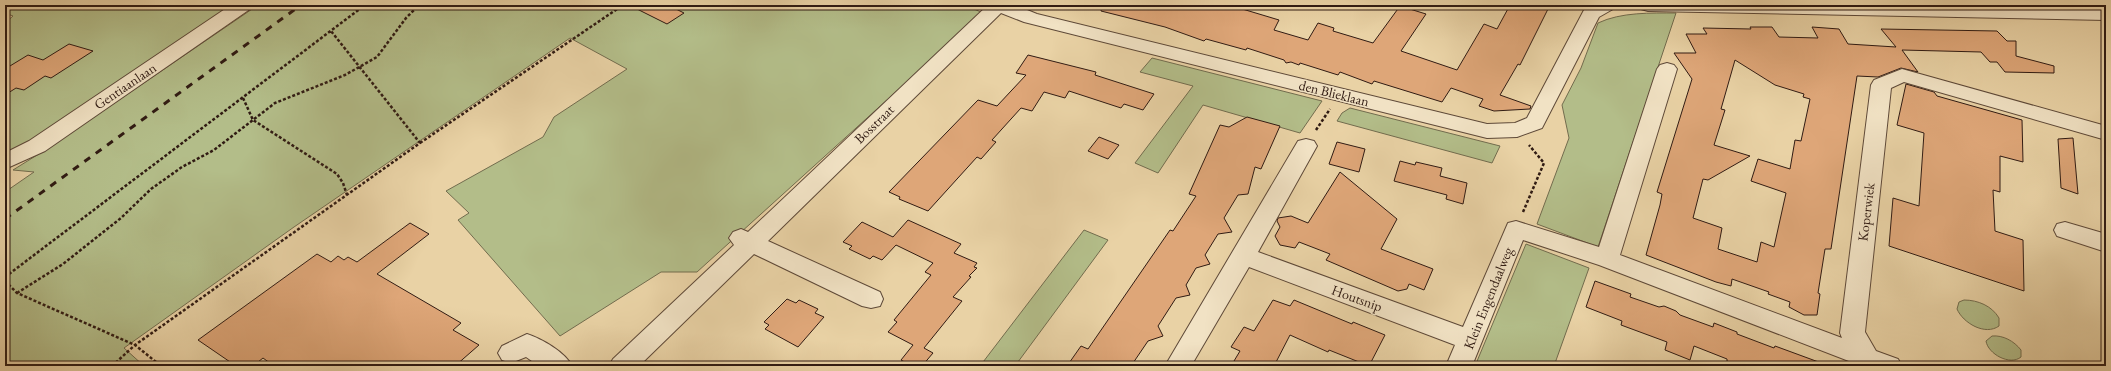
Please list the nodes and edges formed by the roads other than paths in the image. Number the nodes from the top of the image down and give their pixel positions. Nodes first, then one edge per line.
1 (243, 5) edge
2 (998, 5) edge
3 (1606, 5) edge
4 (1648, 5) edge
5 (2054, 9) edge
6 (2106, 14) edge
7 (1667, 69) dead end
8 (2106, 133) edge
9 (1306, 146) road end
10 (5, 162) edge
11 (1516, 229) joint
12 (2065, 230) dead end
13 (746, 240) junction
14 (2106, 243) edge
15 (1244, 256) junction
16 (1607, 259) junction
17 (872, 299) dead end
18 (1470, 340) junction
19 (511, 353) dead end
20 (1874, 363) edge
21 (559, 366) edge
22 (622, 366) edge
23 (1178, 366) edge
24 (1459, 366) edge

1 - 10 street, Gentiaanlaan
2 - 3 street, den Blieklaan
2 - 13 street, Bosstraat
4 - 5 street
5 - 6 street
7 - 16 street
8 - 20 street, Koperwiek
9 - 15 street
11 - 16 street, Koperwiek
11 - 18 street, Klein Engendaalweg
12 - 14 street
13 - 17 street
13 - 22 street, Bosstraat
15 - 18 street, Houtsnip
15 - 23 street
16 - 20 street, Koperwiek
18 - 24 street, Klein Engendaalweg
19 - 21 street

